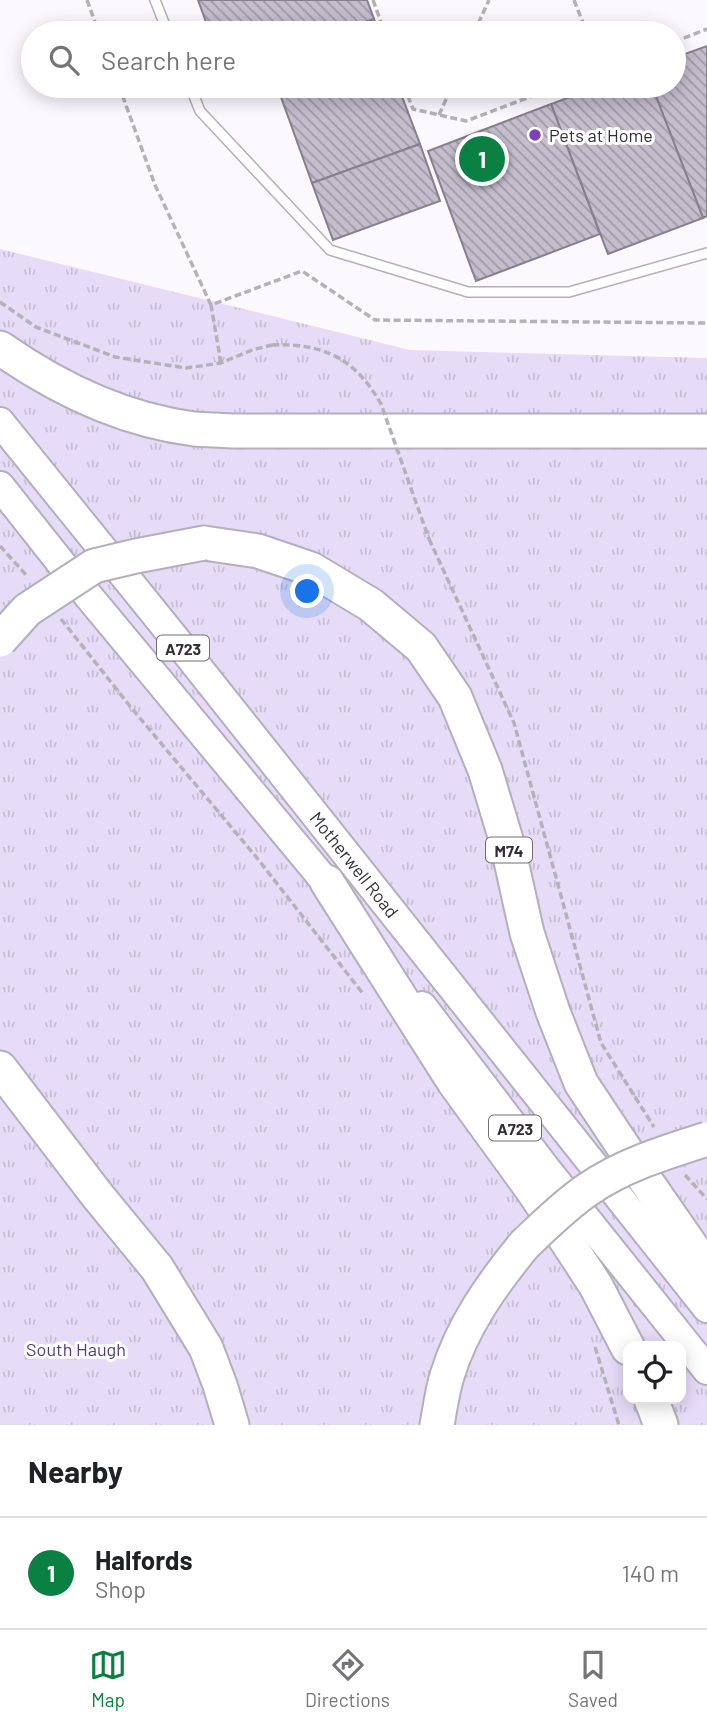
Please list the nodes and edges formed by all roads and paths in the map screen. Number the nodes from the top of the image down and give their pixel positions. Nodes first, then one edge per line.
1 (87, 0) edge
2 (155, 0) edge
3 (373, 0) edge
4 (489, 0) edge
5 (574, 0) edge
6 (95, 21) edge
7 (163, 21) edge
8 (381, 21) edge
9 (479, 21) edge
10 (582, 21) edge
11 (707, 29) edge
12 (686, 37) edge
13 (123, 98) edge
14 (195, 98) edge
15 (409, 98) edge
16 (447, 98) edge
17 (527, 98) edge
18 (439, 115) junction
19 (707, 253) edge
20 (0, 302) edge
21 (211, 305) junction
22 (707, 323) edge
23 (0, 348) edge
24 (221, 363) junction
25 (0, 422) edge
26 (707, 431) edge
27 (0, 486) edge
28 (0, 546) edge
29 (34, 585) dead end
30 (60, 618) dead end
31 (0, 640) edge
32 (327, 882) junction
33 (367, 998) dead end
34 (0, 1068) edge
35 (0, 1087) edge
36 (659, 1135) dead end
37 (707, 1139) edge
38 (681, 1170) dead end
39 (97, 1195) junction
40 (707, 1199) edge
41 (707, 1269) edge
42 (707, 1307) edge
43 (592, 1338) dead end
44 (624, 1341) edge
45 (707, 1370) edge
46 (653, 1404) edge
47 (232, 1425) edge
48 (437, 1425) edge
49 (619, 1425) edge
50 (660, 1425) edge

1 - 6 path
2 - 7 lane
3 - 8 path
4 - 9 path
5 - 10 path
11 - 12 path
13 - 21 path
14 - 19 lane
15 - 18 path
16 - 18 path
17 - 18 path
20 - 24 path
21 - 22 path
21 - 24 path
23 - 26 highway
24 - 36 path, bridge
25 - 42 main road, Motherwell Road / A723
27 - 32 main road, Motherwell Road / A723
28 - 29 path
30 - 33 path
31 - 41 highway, M74, bridge
32 - 44 highway
32 - 45 main road, Motherwell Road / A723
34 - 39 highway
35 - 39 highway
37 - 48 highway, bridge
38 - 40 path
39 - 47 highway
43 - 49 path
46 - 50 highway

